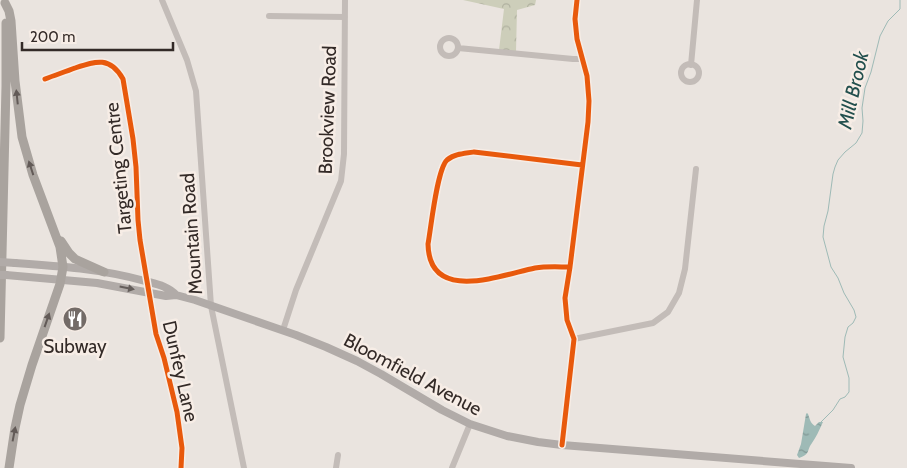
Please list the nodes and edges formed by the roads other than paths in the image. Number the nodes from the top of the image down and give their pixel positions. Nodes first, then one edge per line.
1 (162, 0) edge
2 (344, 0) edge
3 (577, 0) edge
4 (697, 0) edge
5 (5, 2) edge
6 (269, 16) dead end
7 (345, 17) junction
8 (458, 48) dead end
9 (582, 59) junction
10 (691, 64) dead end
11 (46, 79) dead end
12 (582, 165) junction
13 (696, 169) dead end
14 (56, 237) junction
15 (0, 262) edge
16 (63, 266) junction
17 (570, 268) junction
18 (104, 272) junction
19 (0, 275) edge
20 (61, 279) junction
21 (148, 282) junction
22 (102, 284) junction
23 (150, 293) junction
24 (176, 295) junction
25 (211, 306) junction
26 (283, 330) junction
27 (0, 338) edge
28 (574, 339) junction
29 (470, 424) junction
30 (562, 445) junction
31 (338, 455) dead end
32 (9, 468) edge
33 (181, 468) edge
34 (244, 468) edge
35 (336, 468) edge
36 (452, 468) edge
37 (851, 468) edge

1 - 25 street, Mountain Road
2 - 7 street, Brookview Road
3 - 9 street
4 - 10 street
14 -> 5 highway
5 - 27 highway
6 - 7 street
7 - 26 street, Brookview Road
8 - 9 street
9 - 12 street
11 - 21 street, Targeting Centre
12 - 17 street
12 - 17 street
13 - 28 street
14 - 16 highway
14 - 18 highway
15 - 16 main road, Bloomfield Avenue, bridge
16 - 18 main road, Bloomfield Avenue
16 - 20 highway
17 - 28 street
18 - 21 main road, Bloomfield Avenue
18 - 22 main road
19 - 20 main road, Bloomfield Avenue, bridge
20 - 22 main road, Bloomfield Avenue
32 -> 20 highway
21 - 23 street, Dunfey Lane
21 - 24 main road, Bloomfield Avenue
22 -> 23 main road, Bloomfield Avenue
23 - 24 main road, Bloomfield Avenue
23 - 33 street, Dunfey Lane
24 - 25 main road, Bloomfield Avenue
25 - 26 main road, Bloomfield Avenue
25 - 34 street, Mountain Road
26 - 29 main road, Bloomfield Avenue
28 - 30 street
29 - 30 main road, Bloomfield Avenue
29 - 36 street
30 - 37 main road, Bloomfield Avenue
31 - 35 street

